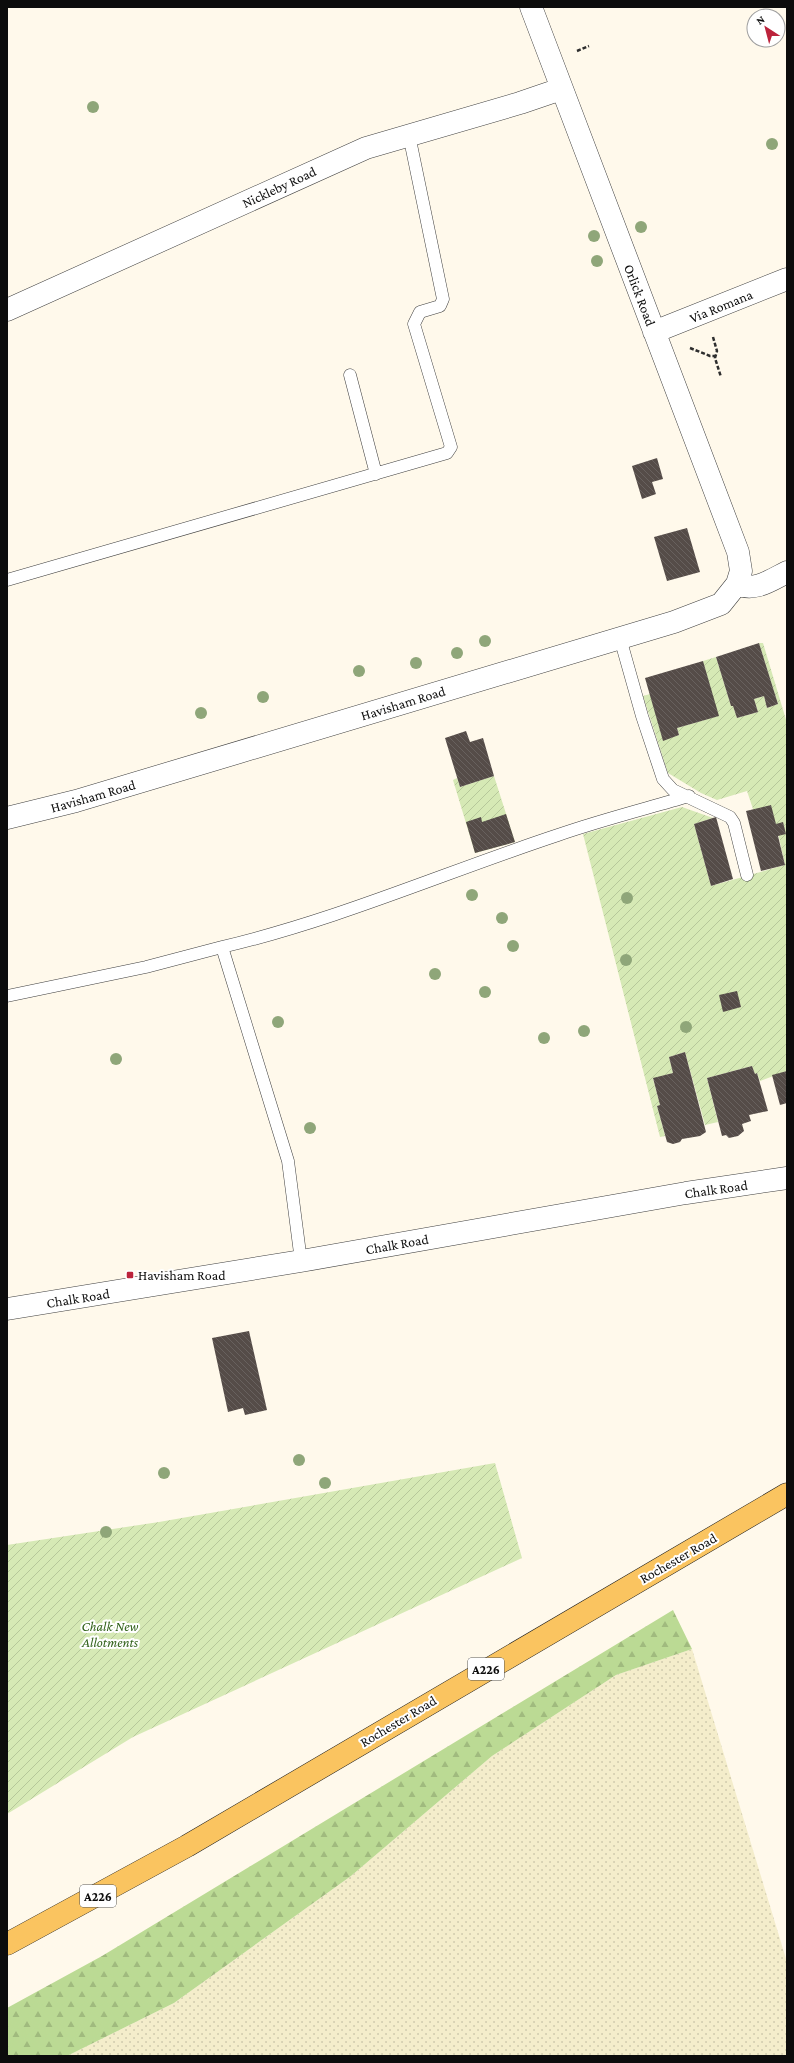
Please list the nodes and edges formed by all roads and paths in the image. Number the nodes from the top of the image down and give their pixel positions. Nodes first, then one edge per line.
1 (531, 7) edge
2 (560, 89) junction
3 (409, 135) junction
4 (787, 279) edge
5 (7, 310) edge
6 (654, 332) junction
7 (713, 337) dead end
8 (690, 342) dead end
9 (688, 347) junction
10 (687, 351) dead end
11 (716, 356) junction
12 (350, 375) dead end
13 (721, 376) dead end
14 (376, 474) junction
15 (787, 572) edge
16 (7, 580) edge
17 (737, 584) junction
18 (620, 638) junction
19 (688, 796) junction
20 (7, 818) edge
21 (747, 875) dead end
22 (222, 947) junction
23 (7, 996) edge
24 (787, 1178) edge
25 (302, 1261) junction
26 (7, 1309) edge
27 (787, 1494) edge
28 (7, 1944) edge

1 - 2 street, Orlick Road
2 - 3 street, Nickleby Road
2 - 6 street, Orlick Road
3 - 5 street, Nickleby Road
3 - 14 lane
4 - 6 street, Via Romana
6 - 17 street, Orlick Road
7 - 11 path
8 - 9 path
9 - 10 path
9 - 11 path
11 - 13 path
12 - 14 lane
14 - 16 lane
15 - 17 street
17 - 18 street, Havisham Road
18 - 19 lane
18 - 20 street, Havisham Road
19 - 21 lane
19 - 22 lane
22 - 23 lane
22 - 25 lane
24 - 25 street, Chalk Road
25 - 26 street, Chalk Road
27 - 28 main road, Rochester Road / A226

